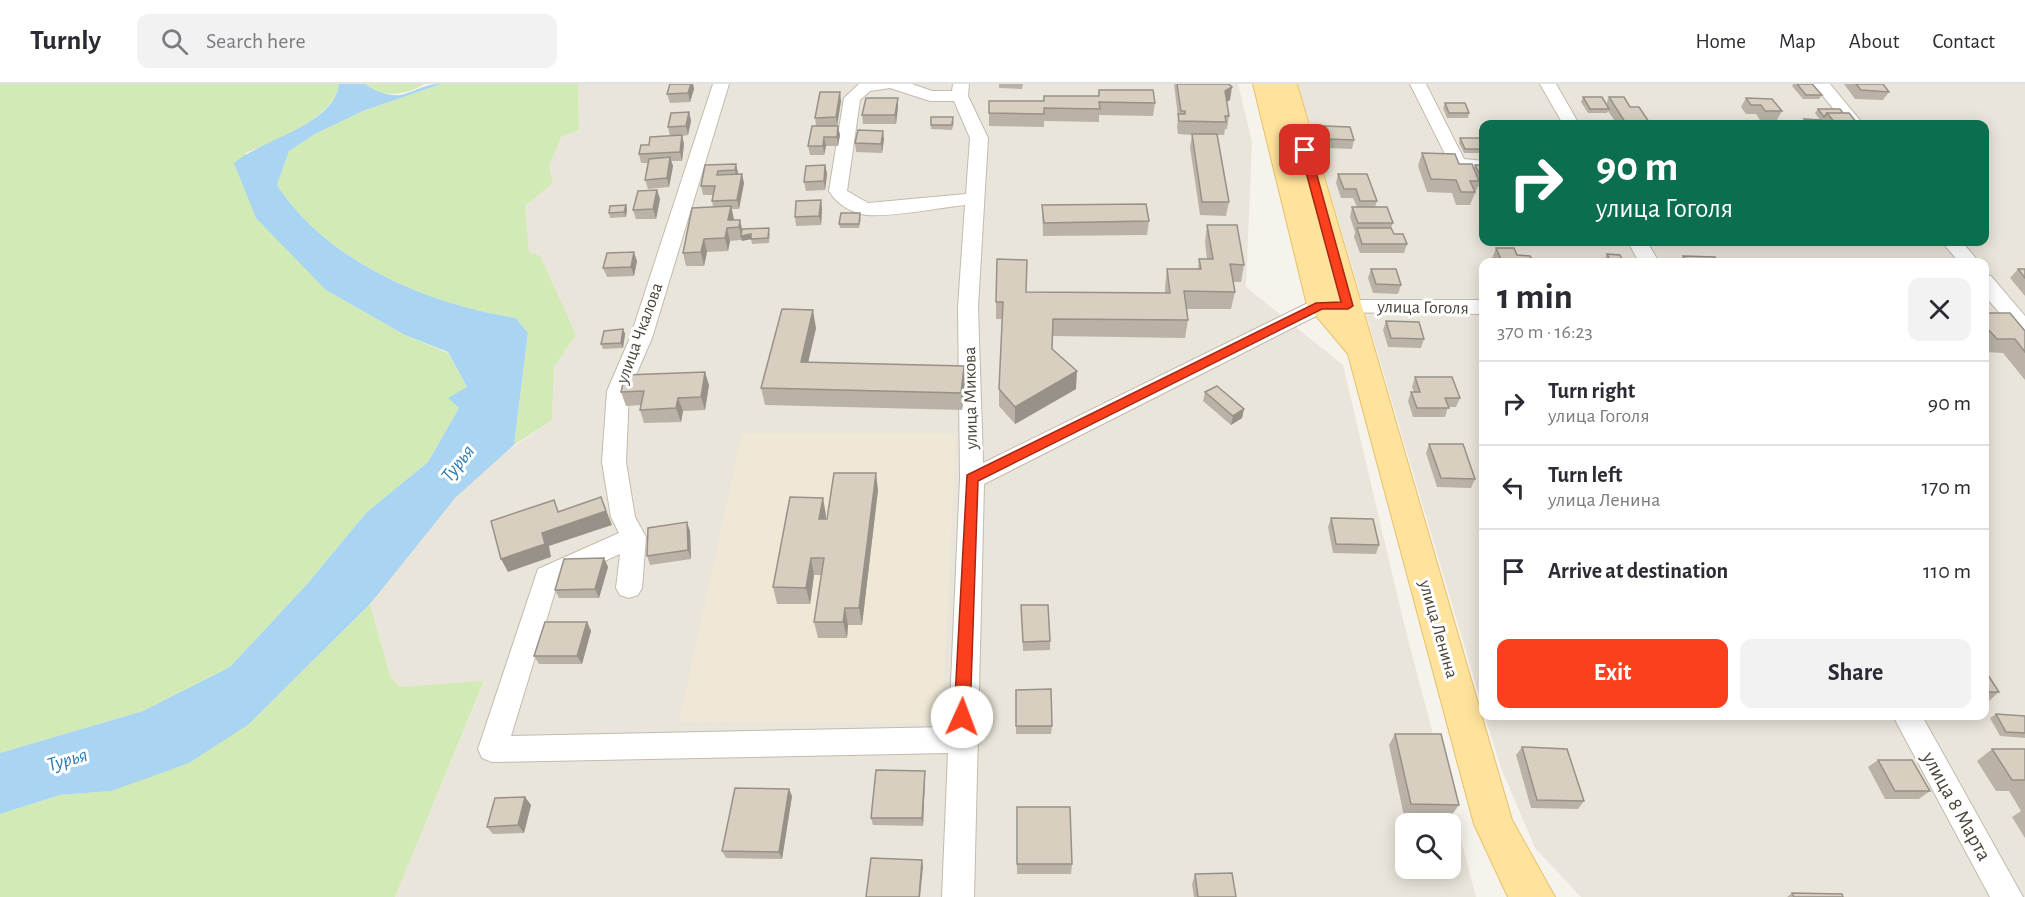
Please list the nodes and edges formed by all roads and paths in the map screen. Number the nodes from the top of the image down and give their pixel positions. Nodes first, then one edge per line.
1 (721, 84) edge
2 (883, 84) edge
3 (896, 84) edge
4 (1264, 84) edge
5 (1286, 84) edge
6 (1418, 84) edge
7 (1548, 84) edge
8 (1821, 84) edge
9 (960, 90) edge
10 (1569, 120) edge
11 (1852, 120) edge
12 (1479, 166) edge
13 (974, 199) junction
14 (1955, 246) edge
15 (1966, 258) edge
16 (1989, 286) edge
17 (1334, 306) junction
18 (1479, 307) edge
19 (1989, 313) edge
20 (2018, 313) edge
21 (2025, 329) edge
22 (972, 479) junction
23 (634, 537) junction
24 (629, 588) dead end
25 (1909, 720) edge
26 (961, 740) junction
27 (958, 897) edge
28 (1534, 897) edge
29 (2007, 897) edge

1 - 23 street, улица Чкалова
2 - 13 street
3 - 9 street
4 - 17 main road, улица Ленина
5 - 17 main road, улица Ленина
6 - 12 street
7 - 10 street
8 - 11 street
9 - 13 street, улица Микова
13 - 22 street, улица Микова
14 - 15 street
16 - 20 street
17 - 18 street, улица Гоголя
17 - 22 street, улица Гоголя
17 - 28 main road, улица Ленина
19 - 20 street
20 - 21 street
22 - 26 street, улица Микова
23 - 24 street, улица Чкалова
23 - 26 street
25 - 29 street, улица 8 Марта
26 - 27 street, улица Микова

